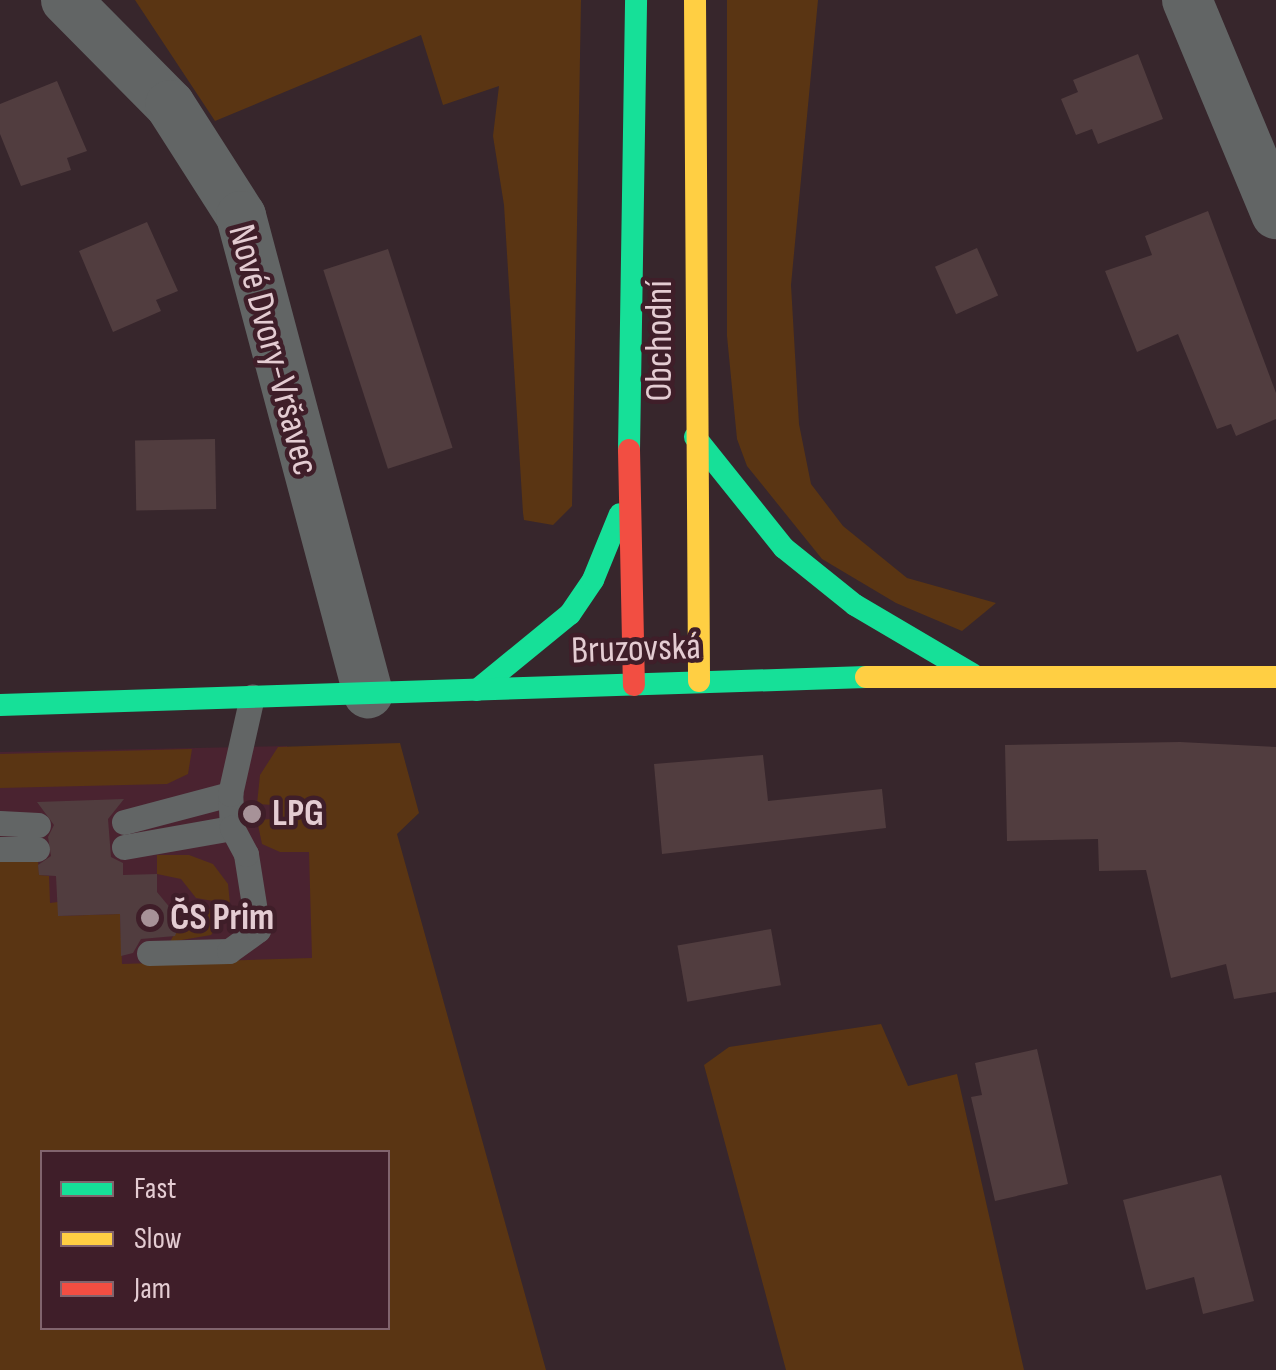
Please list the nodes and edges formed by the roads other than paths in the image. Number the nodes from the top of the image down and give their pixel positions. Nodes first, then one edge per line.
1 (66, 0) edge
2 (636, 0) edge
3 (695, 0) edge
4 (1187, 0) edge
5 (1276, 214) edge
6 (696, 437) junction
7 (628, 497) junction
8 (972, 674) junction
9 (1276, 677) edge
10 (699, 681) junction
11 (634, 685) junction
12 (478, 690) junction
13 (368, 693) junction
14 (252, 696) junction
15 (0, 704) edge
16 (230, 794) junction
17 (0, 824) edge
18 (232, 828) junction
19 (0, 849) edge
20 (148, 953) dead end

1 - 13 street, Nové Dvory-Vršavec
2 - 7 main road, Obchodní
3 - 6 main road, Obchodní
4 - 5 street
6 - 8 main road
6 - 10 main road, Obchodní
7 - 11 main road, Obchodní
7 - 12 main road, Obchodní
8 - 9 main road, Bruzovská
8 - 10 main road, Bruzovská
10 - 11 main road, Bruzovská
11 - 12 main road, Bruzovská
12 - 13 main road, Bruzovská
13 - 14 main road, Bruzovská
14 - 15 main road, Bruzovská
14 - 16 lane
16 - 18 lane
16 - 18 lane
17 - 19 lane
18 - 20 lane

